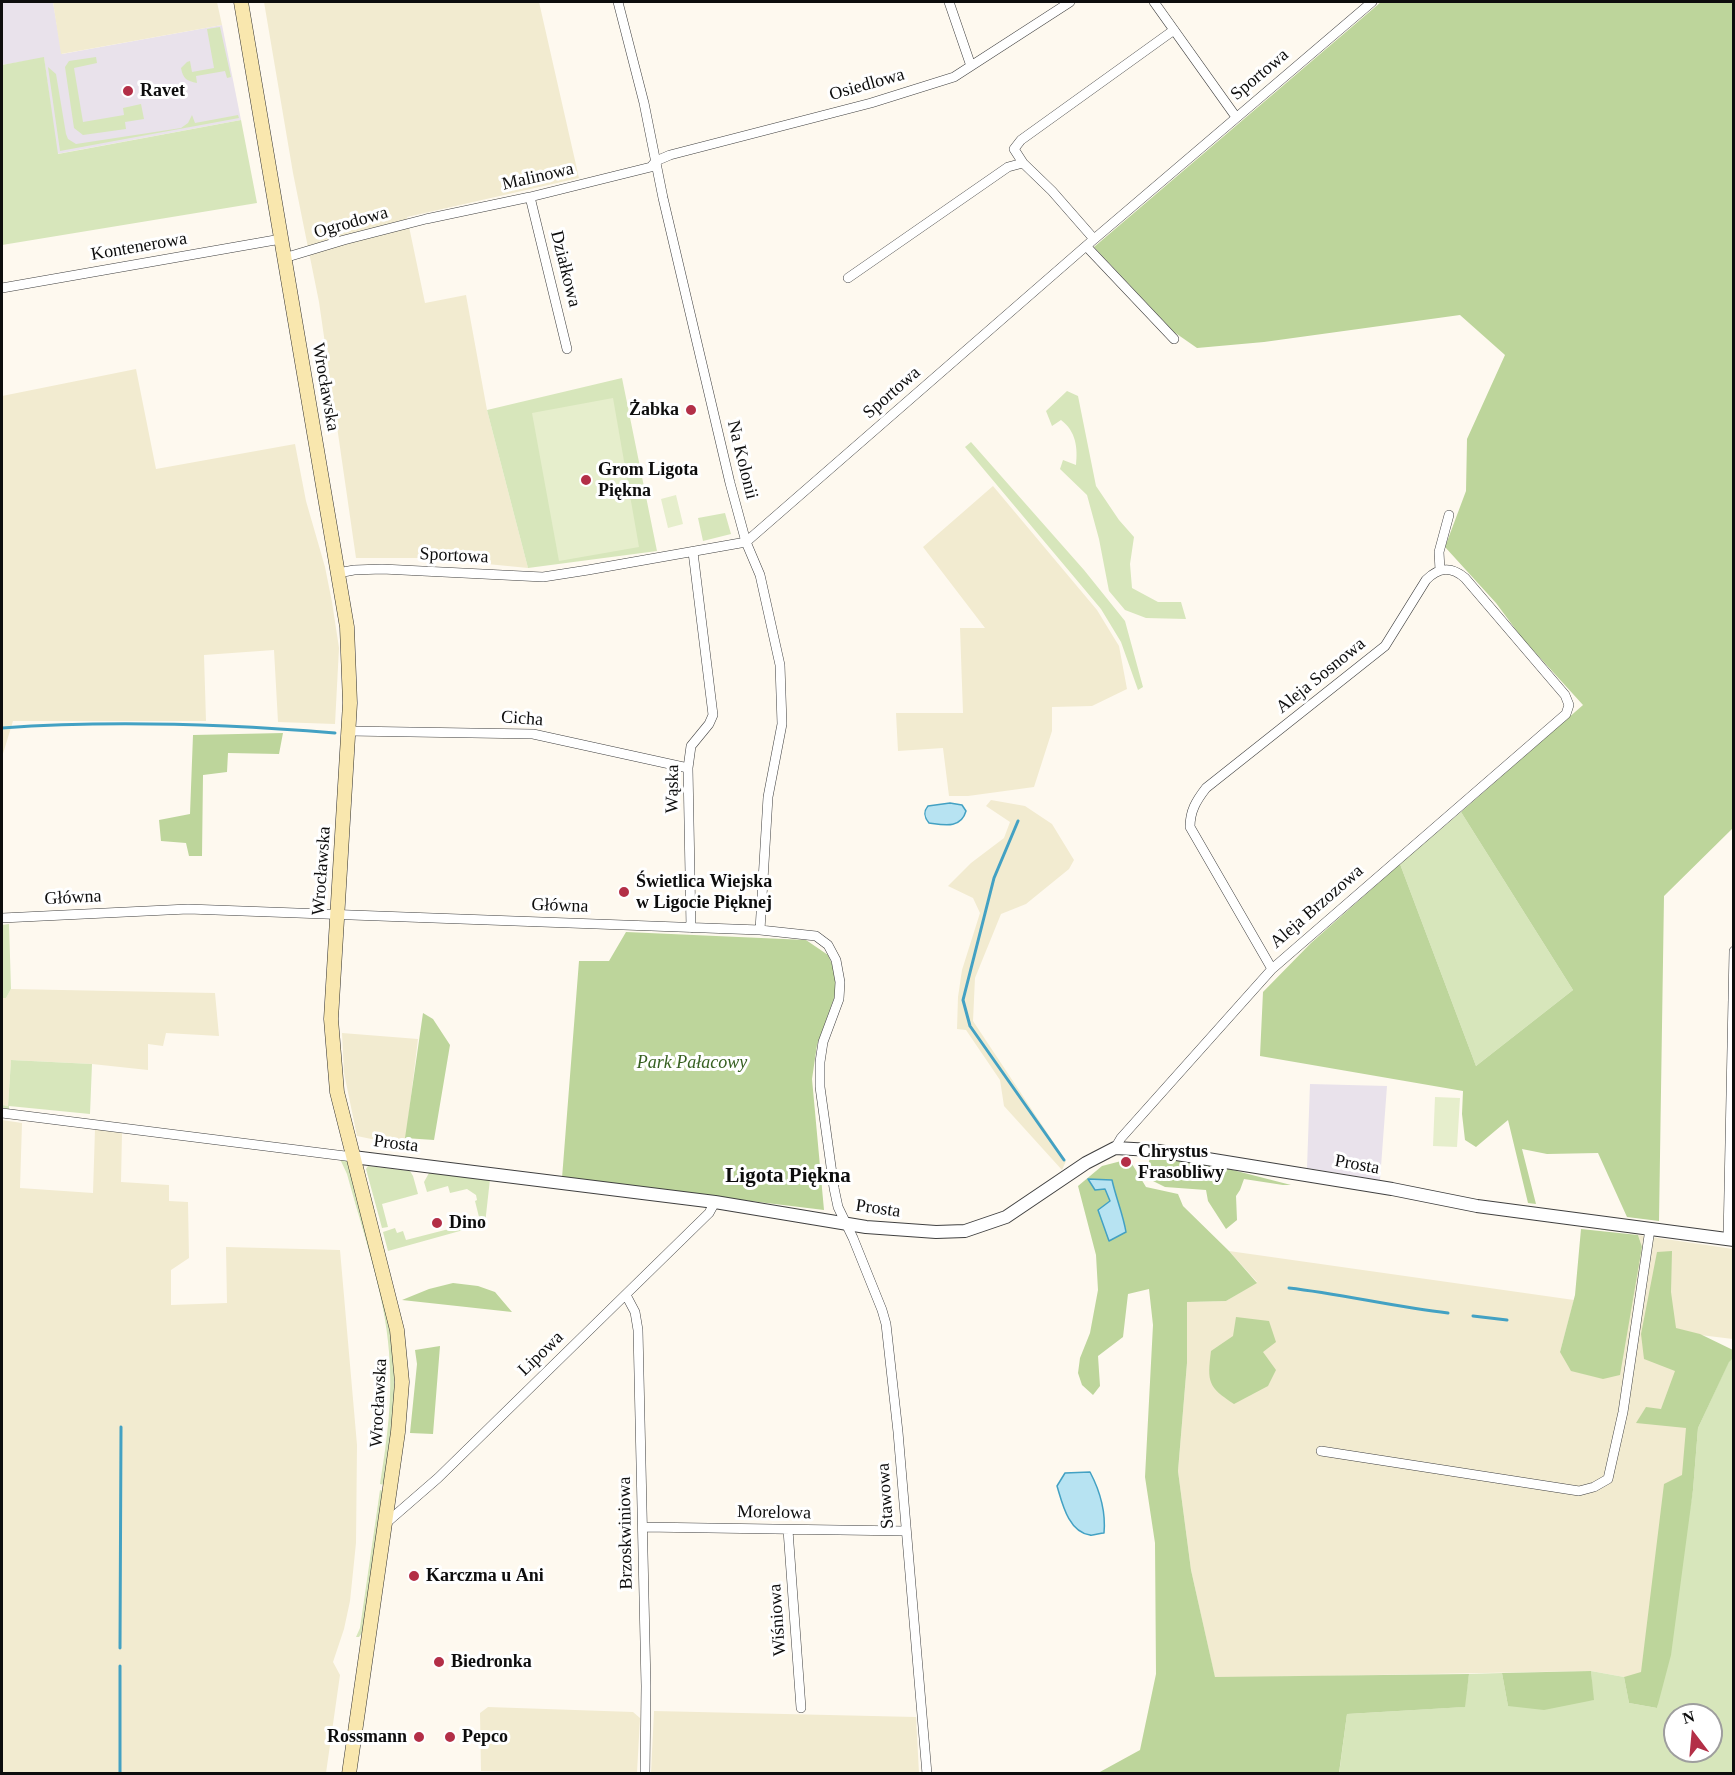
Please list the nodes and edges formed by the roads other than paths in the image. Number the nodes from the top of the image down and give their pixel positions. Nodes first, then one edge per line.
1 (241, 2) edge
2 (618, 2) edge
3 (949, 2) edge
4 (1070, 2) edge
5 (1154, 2) edge
6 (1372, 2) edge
7 (1174, 30) junction
8 (971, 66) junction
9 (1236, 117) junction
10 (656, 162) junction
11 (1023, 163) junction
12 (530, 197) junction
13 (426, 219) joint
14 (281, 238) junction
15 (1090, 243) junction
16 (285, 258) junction
17 (848, 278) dead end
18 (2, 288) edge
19 (1174, 339) dead end
20 (567, 349) dead end
21 (1449, 515) dead end
22 (746, 542) junction
23 (693, 552) junction
24 (1440, 570) junction
25 (338, 573) junction
26 (349, 731) junction
27 (688, 768) junction
28 (336, 914) junction
29 (2, 918) edge
30 (691, 928) junction
31 (760, 930) junction
32 (1734, 951) edge
33 (1272, 969) junction
34 (2, 1113) edge
35 (1115, 1148) junction
36 (353, 1157) junction
37 (715, 1202) junction
38 (846, 1223) junction
39 (1650, 1229) junction
40 (1731, 1239) edge
41 (626, 1295) junction
42 (1321, 1451) dead end
43 (385, 1524) junction
44 (643, 1527) junction
45 (788, 1530) junction
46 (905, 1531) junction
47 (801, 1708) dead end
48 (349, 1773) edge
49 (645, 1773) edge
50 (927, 1773) edge

1 - 14 main road, Wrocławska
2 - 10 street, Na Kolonii
3 - 8 street
4 - 8 street, Osiedlowa
5 - 7 street
6 - 9 street, Sportowa
7 - 9 street
7 - 11 street
8 - 10 street, Osiedlowa
9 - 15 street, Sportowa
10 - 12 street, Malinowa
10 - 22 street, Na Kolonii
11 - 15 street
11 - 17 street
12 - 13 street, Malinowa
12 - 20 street, Działkowa
13 - 16 street, Ogrodowa
14 - 16 main road, Wrocławska
14 - 18 street, Kontenerowa
15 - 19 street
15 - 22 street, Sportowa
16 - 25 main road, Wrocławska
21 - 24 street
22 - 23 street, Sportowa
22 - 31 street, Na Kolonii
23 - 25 street, Sportowa
23 - 27 street, Wąska
24 - 33 street, Aleja Sosnowa
24 - 33 street, Aleja Brzozowa
25 - 26 main road, Wrocławska
26 - 27 street, Cicha
26 - 28 main road, Wrocławska
27 - 30 street, Wąska
28 - 29 street, Główna
28 - 30 street, Główna
28 - 36 main road, Wrocławska
30 - 31 street, Główna
31 - 38 street, Główna
32 - 40 street, Prosta
33 - 35 street, Aleja Brzozowa
34 - 36 street, Prosta
35 - 38 street, Prosta
35 - 39 street, Prosta
36 - 37 street, Prosta
36 - 43 main road, Wrocławska
37 - 38 street, Prosta
37 - 41 street, Lipowa
38 - 46 street, Stawowa
39 - 40 street, Prosta
39 - 42 street
41 - 43 street, Lipowa
41 - 44 street, Brzoskwiniowa
43 - 48 main road, Wrocławska
44 - 45 street, Morelowa
44 - 49 street, Brzoskwiniowa
45 - 46 street, Morelowa
45 - 47 street, Wiśniowa
46 - 50 street, Stawowa

